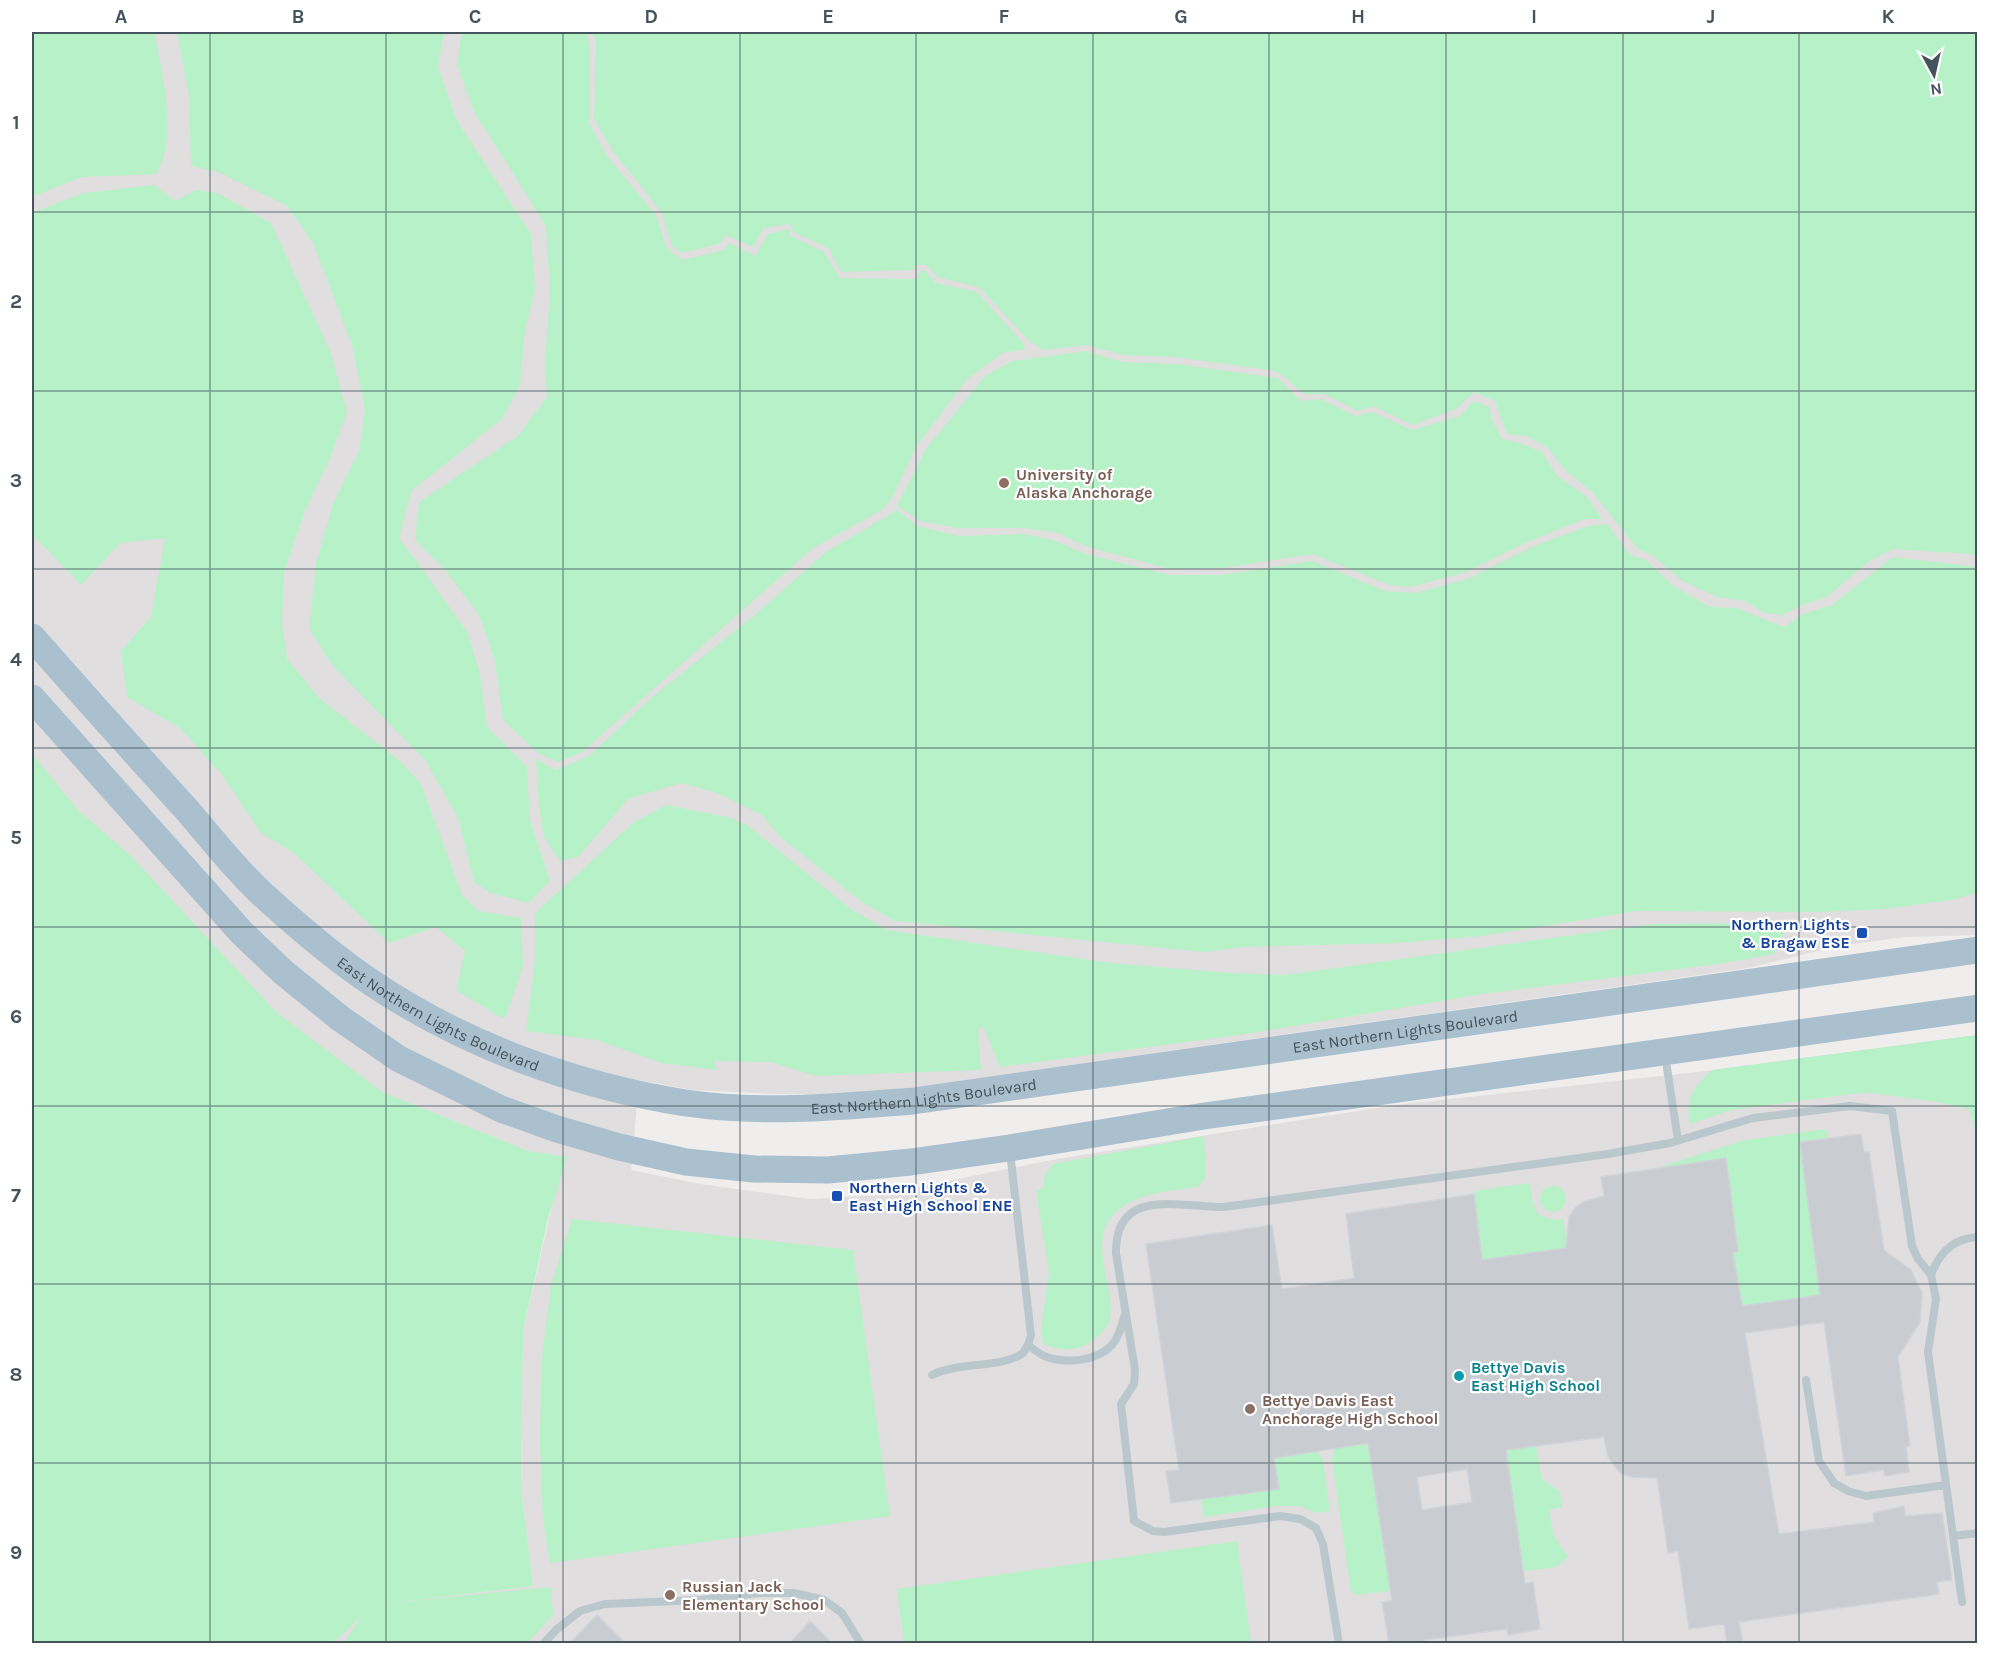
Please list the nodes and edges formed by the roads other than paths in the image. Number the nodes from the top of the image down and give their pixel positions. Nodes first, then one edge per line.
1 (32, 637) edge
2 (32, 698) edge
3 (1977, 950) edge
4 (1977, 1008) edge
5 (1665, 1051) junction
6 (1678, 1140) junction
7 (1009, 1148) junction
8 (1977, 1237) edge
9 (1931, 1275) junction
10 (1126, 1311) junction
11 (1028, 1345) junction
12 (932, 1375) dead end
13 (1806, 1380) dead end
14 (1946, 1485) junction
15 (1977, 1533) edge
16 (1953, 1536) junction
17 (1962, 1602) dead end
18 (543, 1644) edge
19 (861, 1644) edge
20 (1339, 1644) edge

1 - 3 main road, East Northern Lights Boulevard
2 - 7 main road
4 - 5 main road
5 - 6 lane
5 - 7 main road
6 - 9 lane
6 - 10 lane
7 - 11 lane
8 - 9 lane
9 - 14 lane
10 - 11 lane
10 - 20 lane
11 - 12 lane
13 - 14 lane
14 - 16 lane
15 - 16 lane
16 - 17 lane
18 - 19 lane

